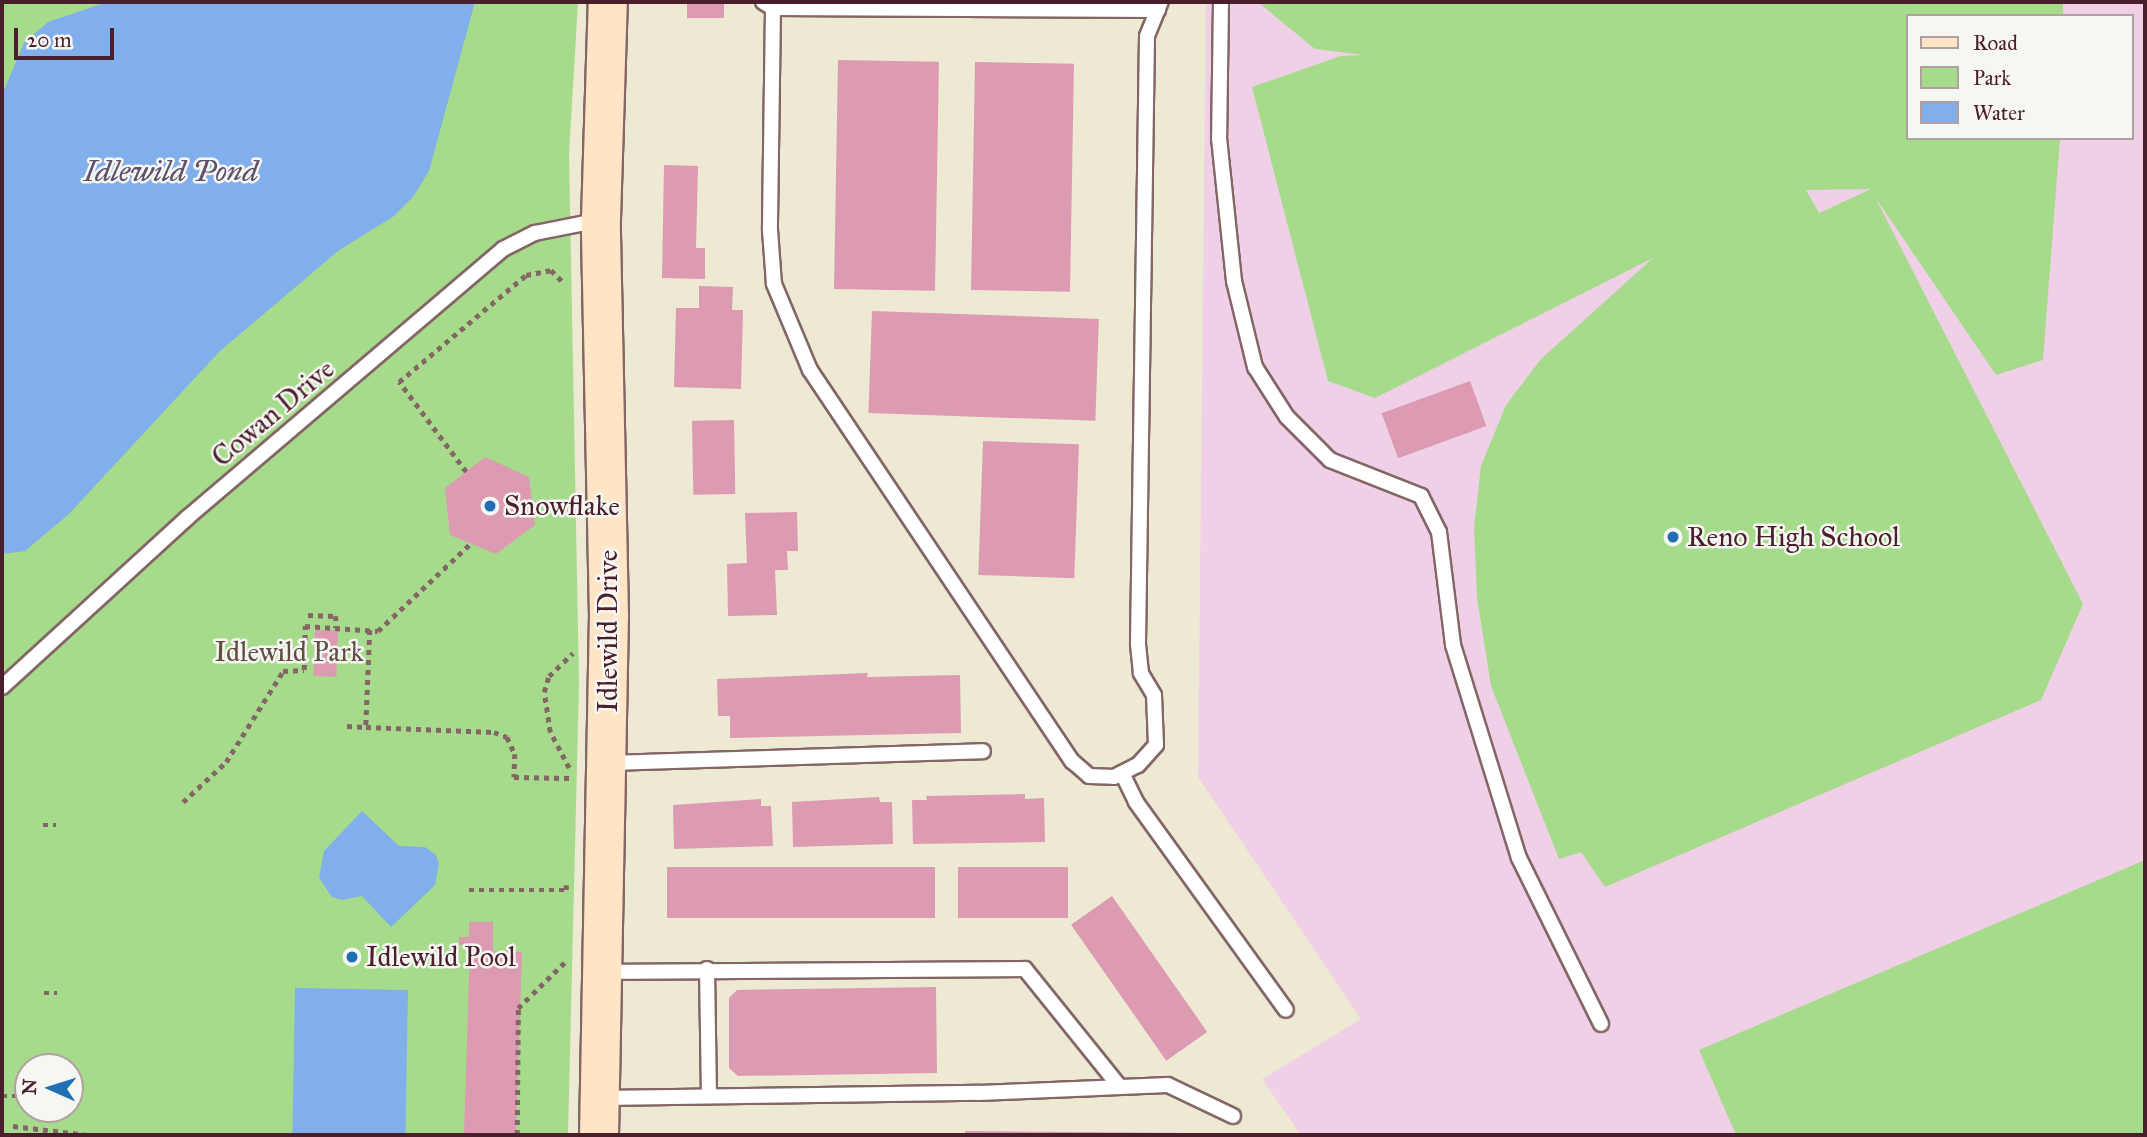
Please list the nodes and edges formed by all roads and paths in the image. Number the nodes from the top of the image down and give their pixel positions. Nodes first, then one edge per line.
1 (608, 2) edge
2 (1221, 2) edge
3 (958, 4) edge
4 (768, 5) edge
5 (1160, 6) edge
6 (601, 219) junction
7 (566, 288) dead end
8 (466, 472) dead end
9 (471, 543) dead end
10 (308, 615) dead end
11 (336, 628) junction
12 (370, 630) junction
13 (573, 639) dead end
14 (2, 687) edge
15 (347, 726) dead end
16 (366, 727) junction
17 (983, 751) dead end
18 (608, 763) junction
19 (1122, 773) junction
20 (569, 778) junction
21 (569, 792) dead end
22 (183, 802) dead end
23 (43, 825) dead end
24 (57, 825) dead end
25 (567, 876) dead end
26 (469, 890) dead end
27 (565, 962) dead end
28 (707, 970) junction
29 (603, 972) junction
30 (44, 993) dead end
31 (57, 993) dead end
32 (1286, 1010) dead end
33 (1601, 1024) dead end
34 (1120, 1087) junction
35 (709, 1096) junction
36 (599, 1098) junction
37 (1233, 1116) dead end
38 (13, 1126) dead end
39 (87, 1135) edge
40 (517, 1135) edge
41 (599, 1135) edge

1 - 6 street, Idlewild Drive
2 - 33 lane
3 - 4 lane
3 - 5 lane
4 - 19 lane
5 - 19 lane
6 - 14 lane, Cowan Drive
6 - 18 street, Idlewild Drive
7 - 8 path
9 - 12 path
10 - 11 path
11 - 12 path
11 - 22 path
12 - 16 path
13 - 20 path
15 - 16 path
16 - 20 path
17 - 18 lane
18 - 29 street, Idlewild Drive
19 - 32 lane
20 - 21 path
23 - 24 path
25 - 26 path
27 - 40 path
28 - 29 lane
28 - 34 lane
28 - 35 lane
29 - 36 street, Idlewild Drive
30 - 31 path
34 - 35 lane
34 - 37 lane
35 - 36 lane
36 - 41 street, Idlewild Drive
38 - 39 path

